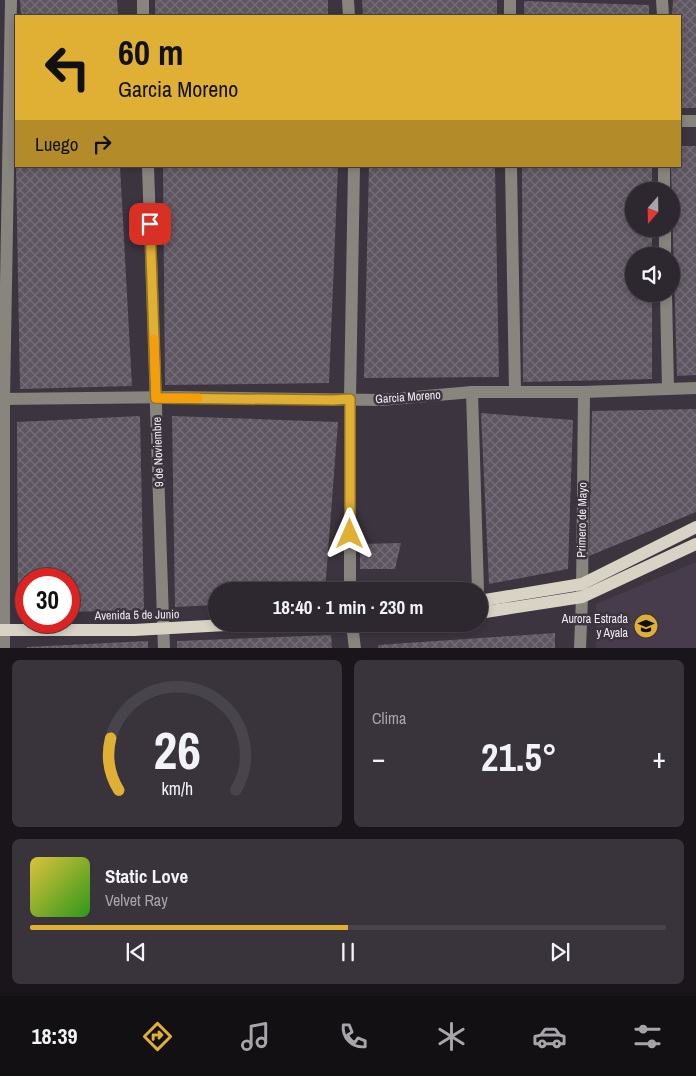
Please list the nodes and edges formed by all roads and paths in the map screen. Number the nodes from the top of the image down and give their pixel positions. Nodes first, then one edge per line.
1 (11, 0) edge
2 (143, 0) edge
3 (348, 0) edge
4 (510, 0) edge
5 (662, 0) edge
6 (143, 15) edge
7 (349, 15) edge
8 (510, 15) edge
9 (662, 15) edge
10 (681, 121) edge
11 (696, 121) edge
12 (9, 134) edge
13 (148, 167) edge
14 (354, 167) edge
15 (511, 167) edge
16 (664, 167) edge
17 (664, 182) edge
18 (666, 302) edge
19 (696, 388) edge
20 (668, 389) junction
21 (515, 391) junction
22 (472, 392) junction
23 (584, 392) junction
24 (156, 398) junction
25 (2, 399) edge
26 (350, 399) junction
27 (696, 527) edge
28 (696, 544) edge
29 (350, 582) edge
30 (478, 582) edge
31 (582, 590) junction
32 (488, 600) edge
33 (488, 610) edge
34 (208, 626) edge
35 (164, 629) junction
36 (2, 630) edge
37 (353, 632) edge
38 (4, 648) edge
39 (164, 648) edge
40 (355, 648) edge
41 (580, 648) edge

1 - 12 street
2 - 6 street
3 - 7 street
4 - 8 street
5 - 9 street
10 - 11 street
12 - 25 street
13 - 24 street, 9 de Noviembre
14 - 26 street
15 - 21 street
16 - 17 street
18 - 20 street
19 - 20 street, Garcia Moreno
20 - 23 street, Garcia Moreno
21 - 22 street, Garcia Moreno
21 - 23 street, Garcia Moreno
22 - 26 street, Garcia Moreno
22 - 30 street
23 - 31 street, Primero de Mayo
24 - 25 street, Garcia Moreno
24 - 26 street, Garcia Moreno
24 - 35 street, 9 de Noviembre
25 - 36 street
26 - 29 street
27 - 31 main road
28 - 31 main road
31 - 32 main road
31 - 33 main road
31 - 41 street, Primero de Mayo
34 - 35 main road, Avenida 5 de Junio
35 - 36 main road, Avenida 5 de Junio
35 - 39 street, 9 de Noviembre
36 - 38 street
37 - 40 street

